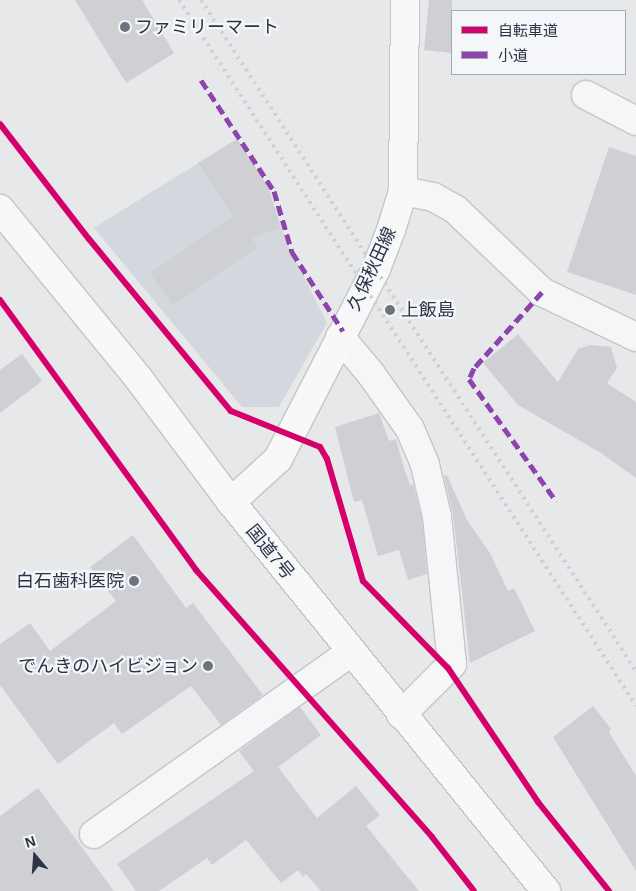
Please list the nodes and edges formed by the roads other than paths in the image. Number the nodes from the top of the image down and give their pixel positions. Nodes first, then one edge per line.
1 (405, 0) edge
2 (586, 95) dead end
3 (636, 121) edge
4 (403, 191) junction
5 (0, 208) edge
6 (340, 337) junction
7 (636, 337) edge
8 (230, 502) junction
9 (351, 652) junction
10 (401, 715) junction
11 (94, 834) dead end
12 (546, 891) edge

1 - 4 main road, 久保秋田線
2 - 3 street
4 - 6 main road, 久保秋田線
4 - 7 street
5 - 8 main road, 国道7号
6 - 8 main road, 久保秋田線
6 - 10 street
8 - 9 main road, 国道7号
9 - 10 main road, 国道7号
9 - 11 street
10 - 12 main road, 国道7号

